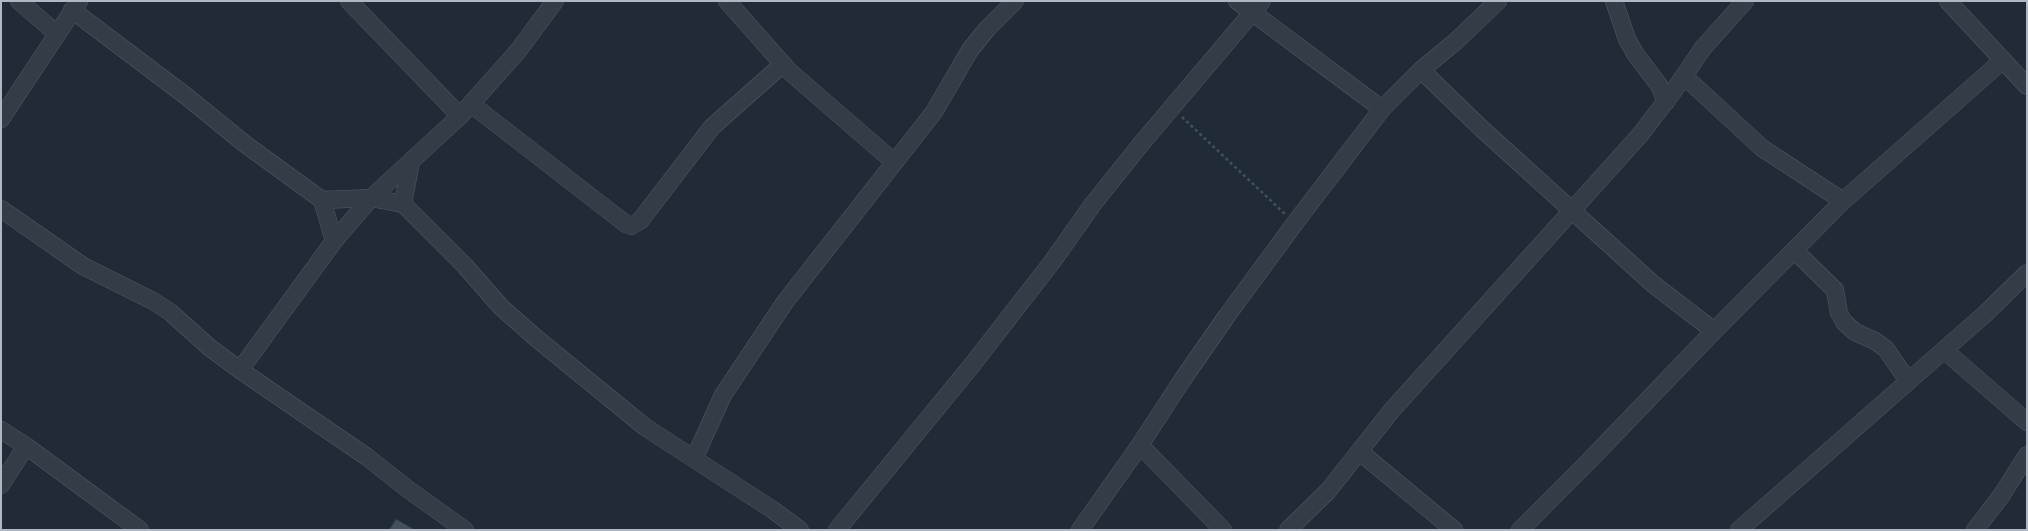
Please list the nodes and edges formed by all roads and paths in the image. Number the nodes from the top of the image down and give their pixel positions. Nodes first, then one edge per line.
1 (19, 1) edge
2 (349, 1) edge
3 (555, 1) edge
4 (727, 1) edge
5 (1237, 1) edge
6 (1498, 1) edge
7 (1614, 1) edge
8 (1745, 1) edge
9 (1948, 1) edge
10 (1006, 4) edge
11 (76, 5) edge
12 (1256, 6) edge
13 (56, 33) junction
14 (2002, 61) junction
15 (782, 64) junction
16 (1421, 70) junction
17 (1684, 76) junction
18 (2027, 86) edge
19 (1666, 102) junction
20 (1172, 106) junction
21 (1382, 109) junction
22 (465, 110) junction
23 (1, 119) edge
24 (410, 161) junction
25 (894, 162) junction
26 (371, 198) junction
27 (322, 200) junction
28 (1843, 202) junction
29 (403, 204) junction
30 (1, 209) edge
31 (1572, 209) junction
32 (1295, 223) junction
33 (334, 241) junction
34 (1794, 250) junction
35 (2027, 273) edge
36 (1714, 330) junction
37 (1944, 350) junction
38 (240, 370) junction
39 (1908, 381) junction
40 (2027, 422) edge
41 (1, 430) edge
42 (1140, 445) junction
43 (26, 446) junction
44 (1360, 452) junction
45 (2027, 456) edge
46 (694, 459) junction
47 (1, 486) edge
48 (138, 530) edge
49 (466, 530) edge
50 (800, 530) edge
51 (837, 530) edge
52 (1080, 530) edge
53 (1223, 530) edge
54 (1288, 530) edge
55 (1454, 530) edge
56 (1520, 530) edge
57 (1739, 530) edge
58 (1975, 530) edge

1 - 13 street
2 - 22 street
3 - 22 street
4 - 15 street
5 - 12 street
6 - 16 street
7 - 19 street
8 - 17 street
9 - 14 street
10 - 25 street
11 - 13 street
11 - 27 street
12 - 20 street
12 - 21 street
13 - 23 street
14 - 18 street
14 - 28 street
15 - 22 street
15 - 25 street
16 - 21 street
16 - 31 street
17 - 19 street
17 - 28 street
19 - 31 street
20 - 32 path
20 - 51 street
21 - 32 street
22 - 24 street
24 - 26 street
24 - 29 street
25 - 46 street
26 - 27 street
26 - 29 street
26 - 33 street
27 - 33 street
28 - 34 street
29 - 46 street
30 - 38 street
31 - 36 street
31 - 44 street
32 - 42 street
33 - 38 street
34 - 36 street
34 - 39 street
35 - 37 street
36 - 56 street
37 - 39 street
37 - 40 street
38 - 49 street
39 - 57 street
41 - 43 street
42 - 52 street
42 - 53 street
43 - 47 street
43 - 48 street
44 - 54 street
44 - 55 street
45 - 58 street
46 - 50 street

